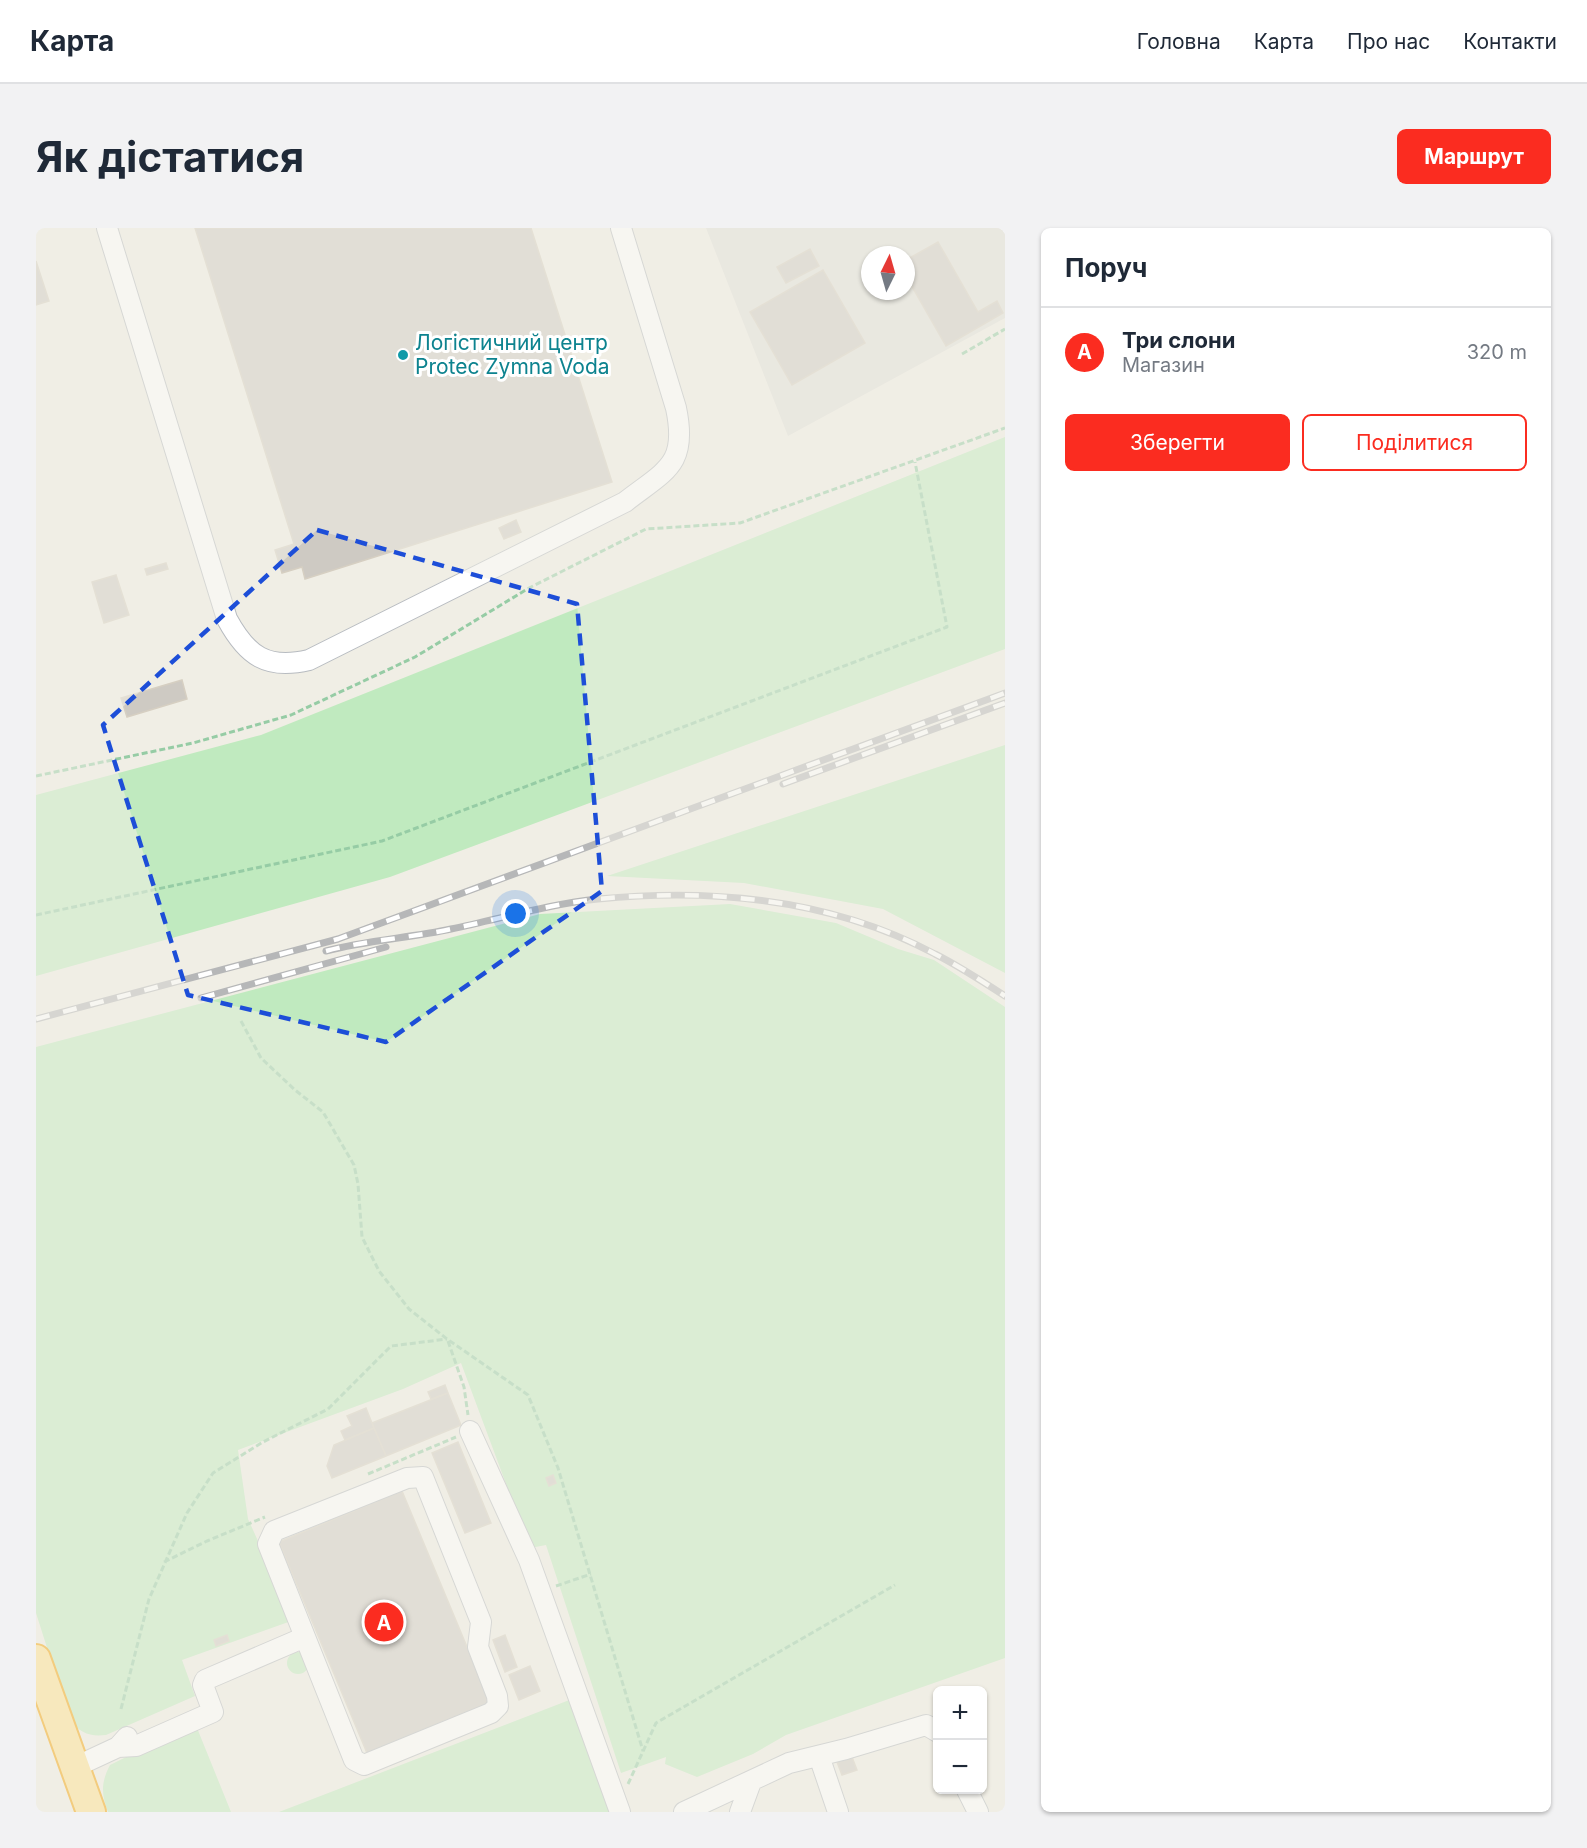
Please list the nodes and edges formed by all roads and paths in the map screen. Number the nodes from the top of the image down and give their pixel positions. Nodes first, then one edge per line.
1 (107, 228) edge
2 (621, 228) edge
3 (1005, 329) edge
4 (962, 354) dead end
5 (1005, 428) edge
6 (915, 462) junction
7 (36, 776) edge
8 (36, 915) edge
9 (241, 1021) dead end
10 (447, 1339) junction
11 (470, 1431) joint
12 (591, 1574) junction
13 (895, 1585) dead end
14 (541, 1592) junction
15 (305, 1637) junction
16 (36, 1659) edge
17 (121, 1709) dead end
18 (933, 1729) edge
19 (643, 1751) junction
20 (819, 1756) junction
21 (75, 1767) junction
22 (751, 1782) junction
23 (969, 1794) edge
24 (619, 1809) edge
25 (91, 1812) edge
26 (684, 1812) edge
27 (740, 1812) edge
28 (838, 1812) edge
29 (978, 1812) edge

1 - 2 street
3 - 4 path
5 - 6 path
6 - 7 path
6 - 8 path
9 - 10 path
10 - 11 path
10 - 12 path
10 - 17 path
11 - 14 street
12 - 14 path
12 - 19 path
13 - 19 path
14 - 24 street
15 - 15 street
15 - 21 street
16 - 21 highway
18 - 20 street
19 - 24 path
20 - 22 street
20 - 28 street
21 - 25 highway
22 - 26 street
22 - 27 street
23 - 29 street

